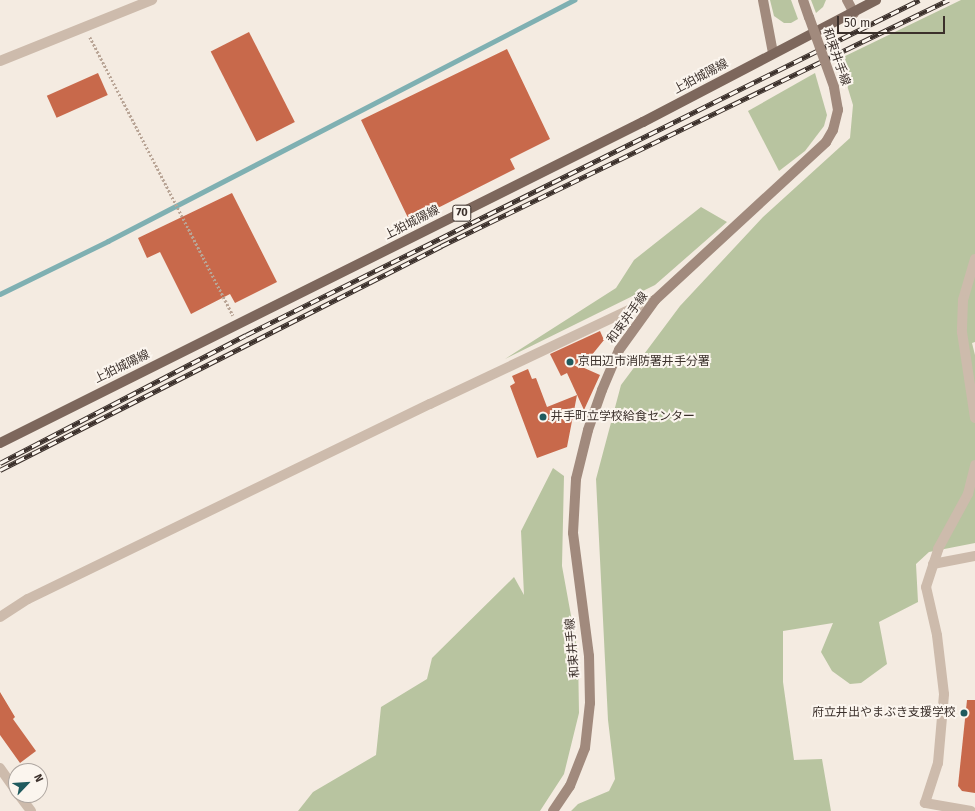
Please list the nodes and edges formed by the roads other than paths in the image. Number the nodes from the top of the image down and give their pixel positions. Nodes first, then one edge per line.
1 (152, 0) edge
2 (763, 0) edge
3 (803, 0) edge
4 (847, 0) edge
5 (876, 0) edge
6 (854, 13) junction
7 (773, 54) junction
8 (0, 61) edge
9 (975, 259) edge
10 (655, 300) junction
11 (975, 418) edge
12 (0, 443) edge
13 (975, 465) edge
14 (975, 556) edge
15 (933, 564) junction
16 (0, 617) edge
17 (0, 768) edge
18 (8, 780) edge
19 (553, 811) edge
20 (971, 811) edge

1 - 8 street
2 - 7 main road
3 - 10 main road, 和束井手線, bridge
4 - 6 main road
5 - 6 main road, 上狛城陽線 / 70
6 - 7 main road, 上狛城陽線 / 70
7 - 12 main road, 上狛城陽線 / 70
9 - 11 street
10 - 16 street
10 - 19 main road, 和束井手線
13 - 15 street
14 - 15 street
15 - 20 street
17 - 18 street

